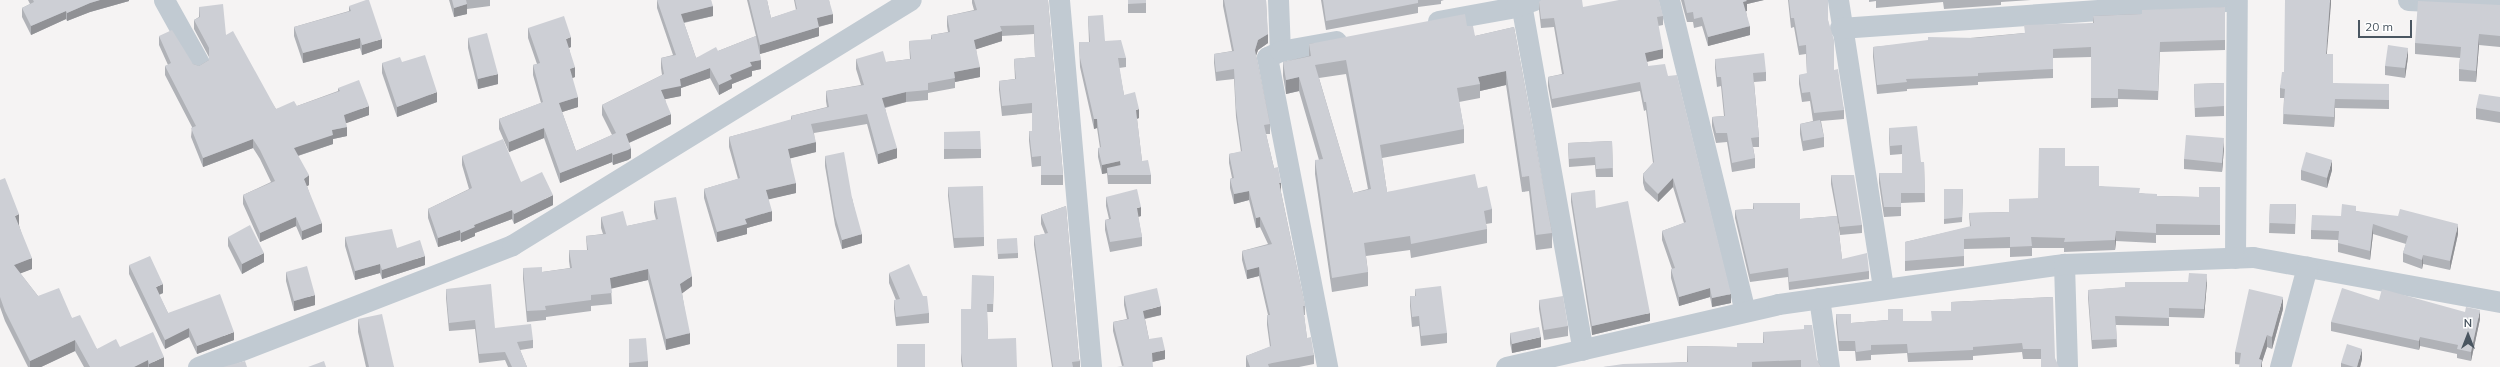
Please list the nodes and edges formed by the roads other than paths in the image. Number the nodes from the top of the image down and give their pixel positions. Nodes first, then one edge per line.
1 (164, 0) edge
2 (910, 0) edge
3 (1060, 0) edge
4 (1278, 0) edge
5 (1534, 0) edge
6 (1669, 0) edge
7 (1838, 0) edge
8 (2237, 0) edge
9 (2408, 0) edge
10 (1514, 3) edge
11 (2500, 4) edge
12 (1421, 24) edge
13 (1840, 28) junction
14 (1358, 36) edge
15 (1280, 51) junction
16 (199, 63) dead end
17 (2235, 258) junction
18 (2064, 264) junction
19 (2308, 267) junction
20 (1883, 289) junction
21 (1819, 298) junction
22 (2500, 302) edge
23 (1745, 312) junction
24 (1583, 350) junction
25 (198, 367) edge
26 (1091, 367) edge
27 (1327, 367) edge
28 (1506, 367) edge
29 (1829, 367) edge
30 (2067, 367) edge
31 (2280, 367) edge

1 - 16 street
2 - 25 street
3 - 26 street
4 - 15 street
5 - 10 street
6 - 23 street
7 - 13 street
8 - 13 street
8 - 17 street
9 - 11 street
10 - 12 street
10 - 24 street
13 - 20 street
14 - 15 street
15 - 27 street
17 - 18 street
17 - 19 street
18 - 20 street
18 - 30 street
19 - 22 street
19 - 31 street
20 - 21 street
21 - 23 street
21 - 29 street
23 - 24 street
24 - 28 street

